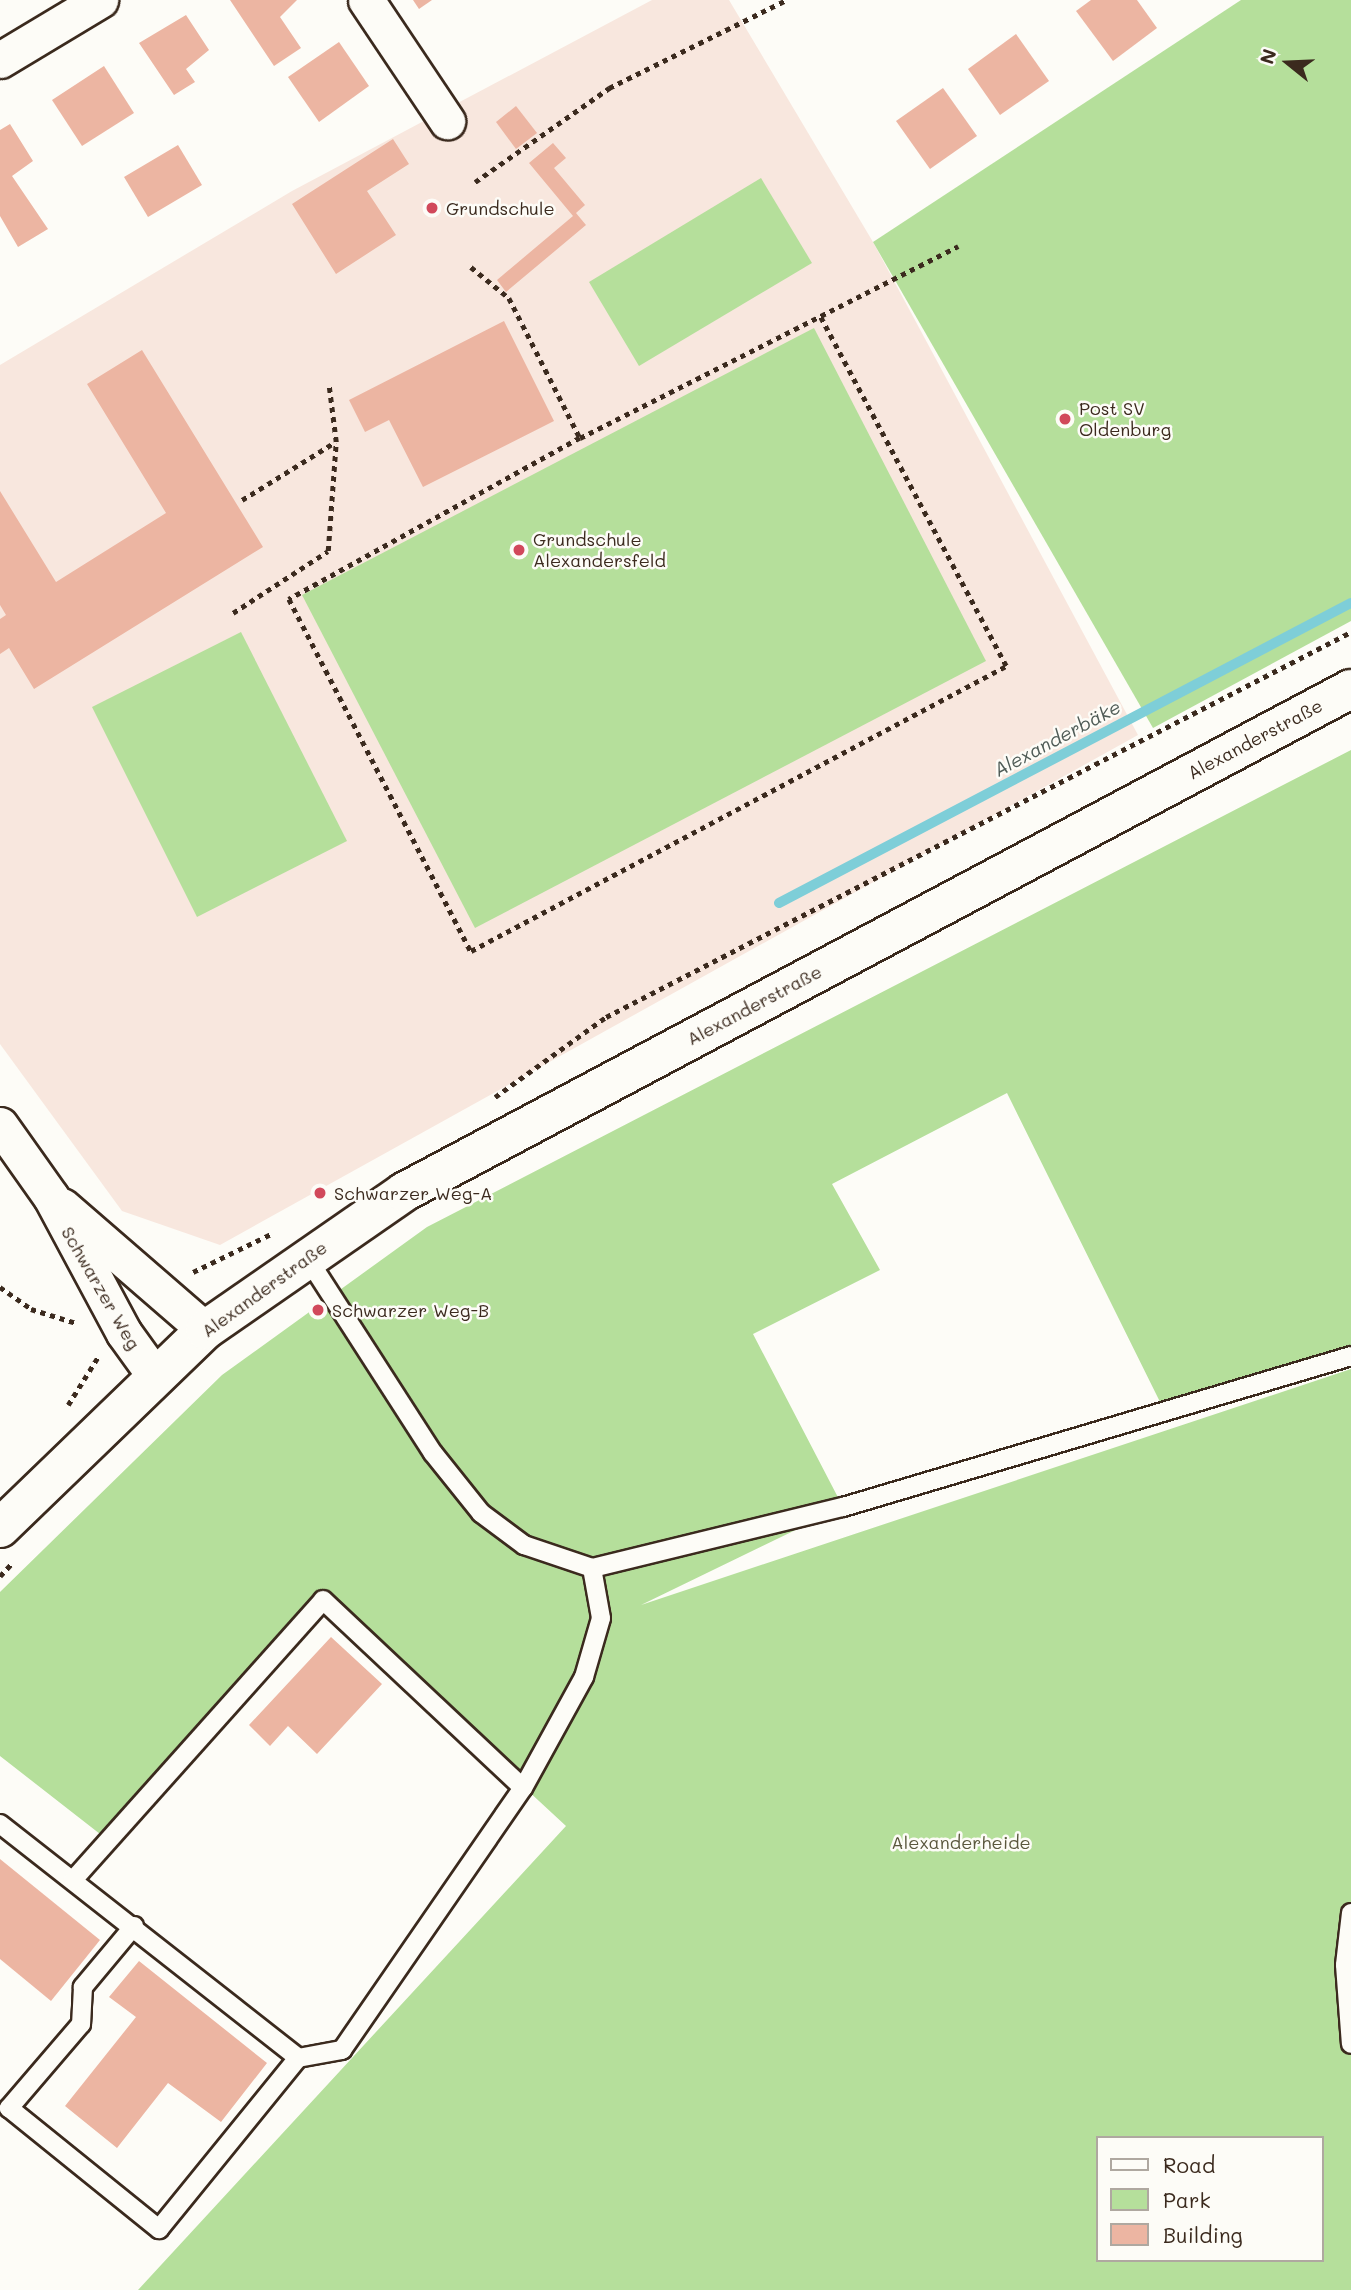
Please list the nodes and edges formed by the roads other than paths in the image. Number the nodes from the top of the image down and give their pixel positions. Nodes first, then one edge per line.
1 (100, 0) edge
2 (366, 0) edge
3 (0, 60) edge
4 (447, 121) dead end
5 (1351, 689) edge
6 (0, 1125) edge
7 (51, 1197) junction
8 (296, 1241) junction
9 (179, 1353) junction
10 (1351, 1356) edge
11 (0, 1528) edge
12 (592, 1568) junction
13 (523, 1788) junction
14 (0, 1825) edge
15 (74, 1880) junction
16 (1351, 1913) edge
17 (134, 1926) junction
18 (1351, 2045) edge
19 (298, 2058) junction

1 - 3 street
2 - 4 street
5 - 8 main road, Alexanderstraße
6 - 7 street, Schwarzer Weg
7 - 9 street, Schwarzer Weg
7 - 9 street, Schwarzer Weg
8 - 9 main road, Alexanderstraße
8 - 12 lane
9 - 11 main road, Alexanderstraße
10 - 12 lane
12 - 13 lane
13 - 15 lane
13 - 19 lane
14 - 15 lane
15 - 17 lane
16 - 18 lane
17 - 19 lane
17 - 19 lane

